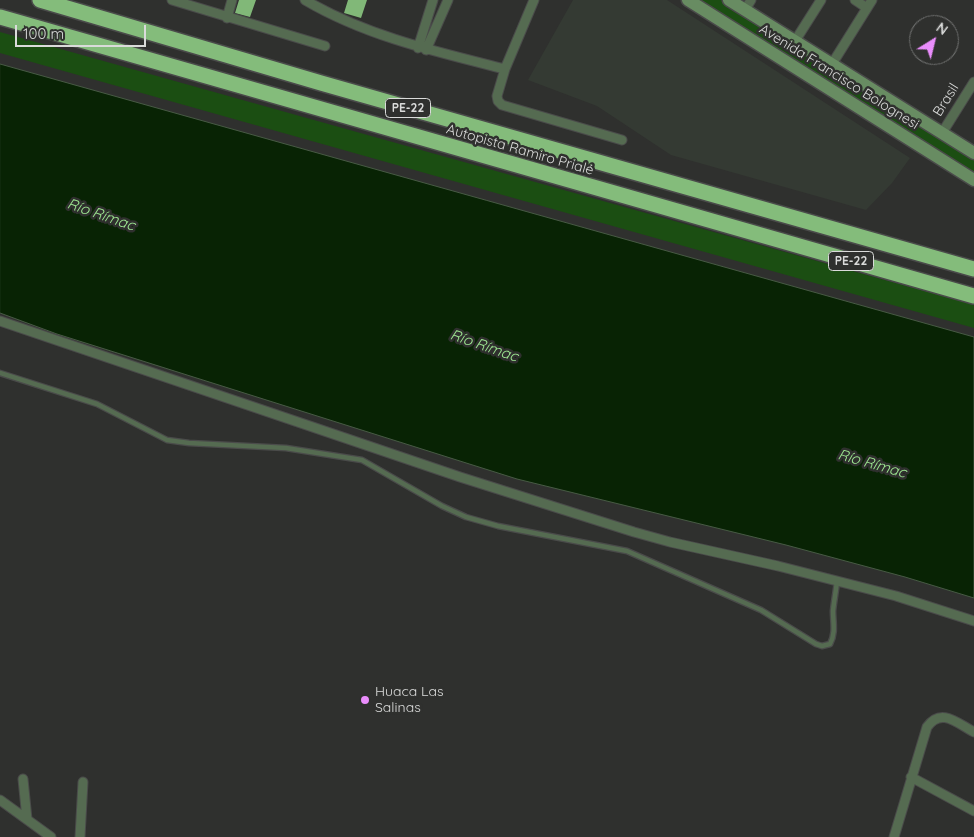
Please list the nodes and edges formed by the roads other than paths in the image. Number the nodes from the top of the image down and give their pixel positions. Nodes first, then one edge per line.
1 (40, 0) edge
2 (172, 0) edge
3 (232, 0) edge
4 (432, 0) edge
5 (448, 0) edge
6 (534, 0) edge
7 (688, 0) edge
8 (729, 0) edge
9 (821, 0) edge
10 (855, 0) edge
11 (306, 1) edge
12 (870, 4) edge
13 (748, 5) edge
14 (0, 17) edge
15 (227, 18) junction
16 (795, 41) junction
17 (325, 46) dead end
18 (422, 49) junction
19 (832, 64) junction
20 (505, 70) junction
21 (974, 82) edge
22 (942, 133) junction
23 (622, 140) dead end
24 (974, 153) edge
25 (974, 180) edge
26 (974, 269) edge
27 (974, 296) edge
28 (0, 321) edge
29 (0, 373) edge
30 (838, 581) junction
31 (974, 621) edge
32 (974, 732) edge
33 (911, 777) junction
34 (23, 779) dead end
35 (83, 782) dead end
36 (0, 800) edge
37 (974, 811) edge
38 (27, 819) junction
39 (51, 837) edge
40 (80, 837) edge
41 (894, 837) edge

1 - 26 highway, Autopista Ramiro Prialé / PE-22
2 - 15 street
3 - 15 street
4 - 18 street
5 - 18 street
6 - 20 street
7 - 25 main road, Avenida Francisco Bolognesi
8 - 13 main road, Avenida Francisco Bolognesi
9 - 16 street
10 - 12 street
11 - 18 street
12 - 19 street
13 - 16 main road, Avenida Francisco Bolognesi
14 - 27 highway, Autopista Ramiro Prialé / PE-22
15 - 17 street
16 - 19 main road, Avenida Francisco Bolognesi
18 - 20 street
19 - 22 main road, Avenida Francisco Bolognesi
20 - 23 street
21 - 22 street, Brasil
22 - 24 main road, Avenida Francisco Bolognesi
28 - 30 street
29 - 30 lane
30 - 31 street
32 - 33 street
33 - 37 street
33 - 41 street
34 - 38 street
35 - 40 street
36 - 38 street
38 - 39 street

